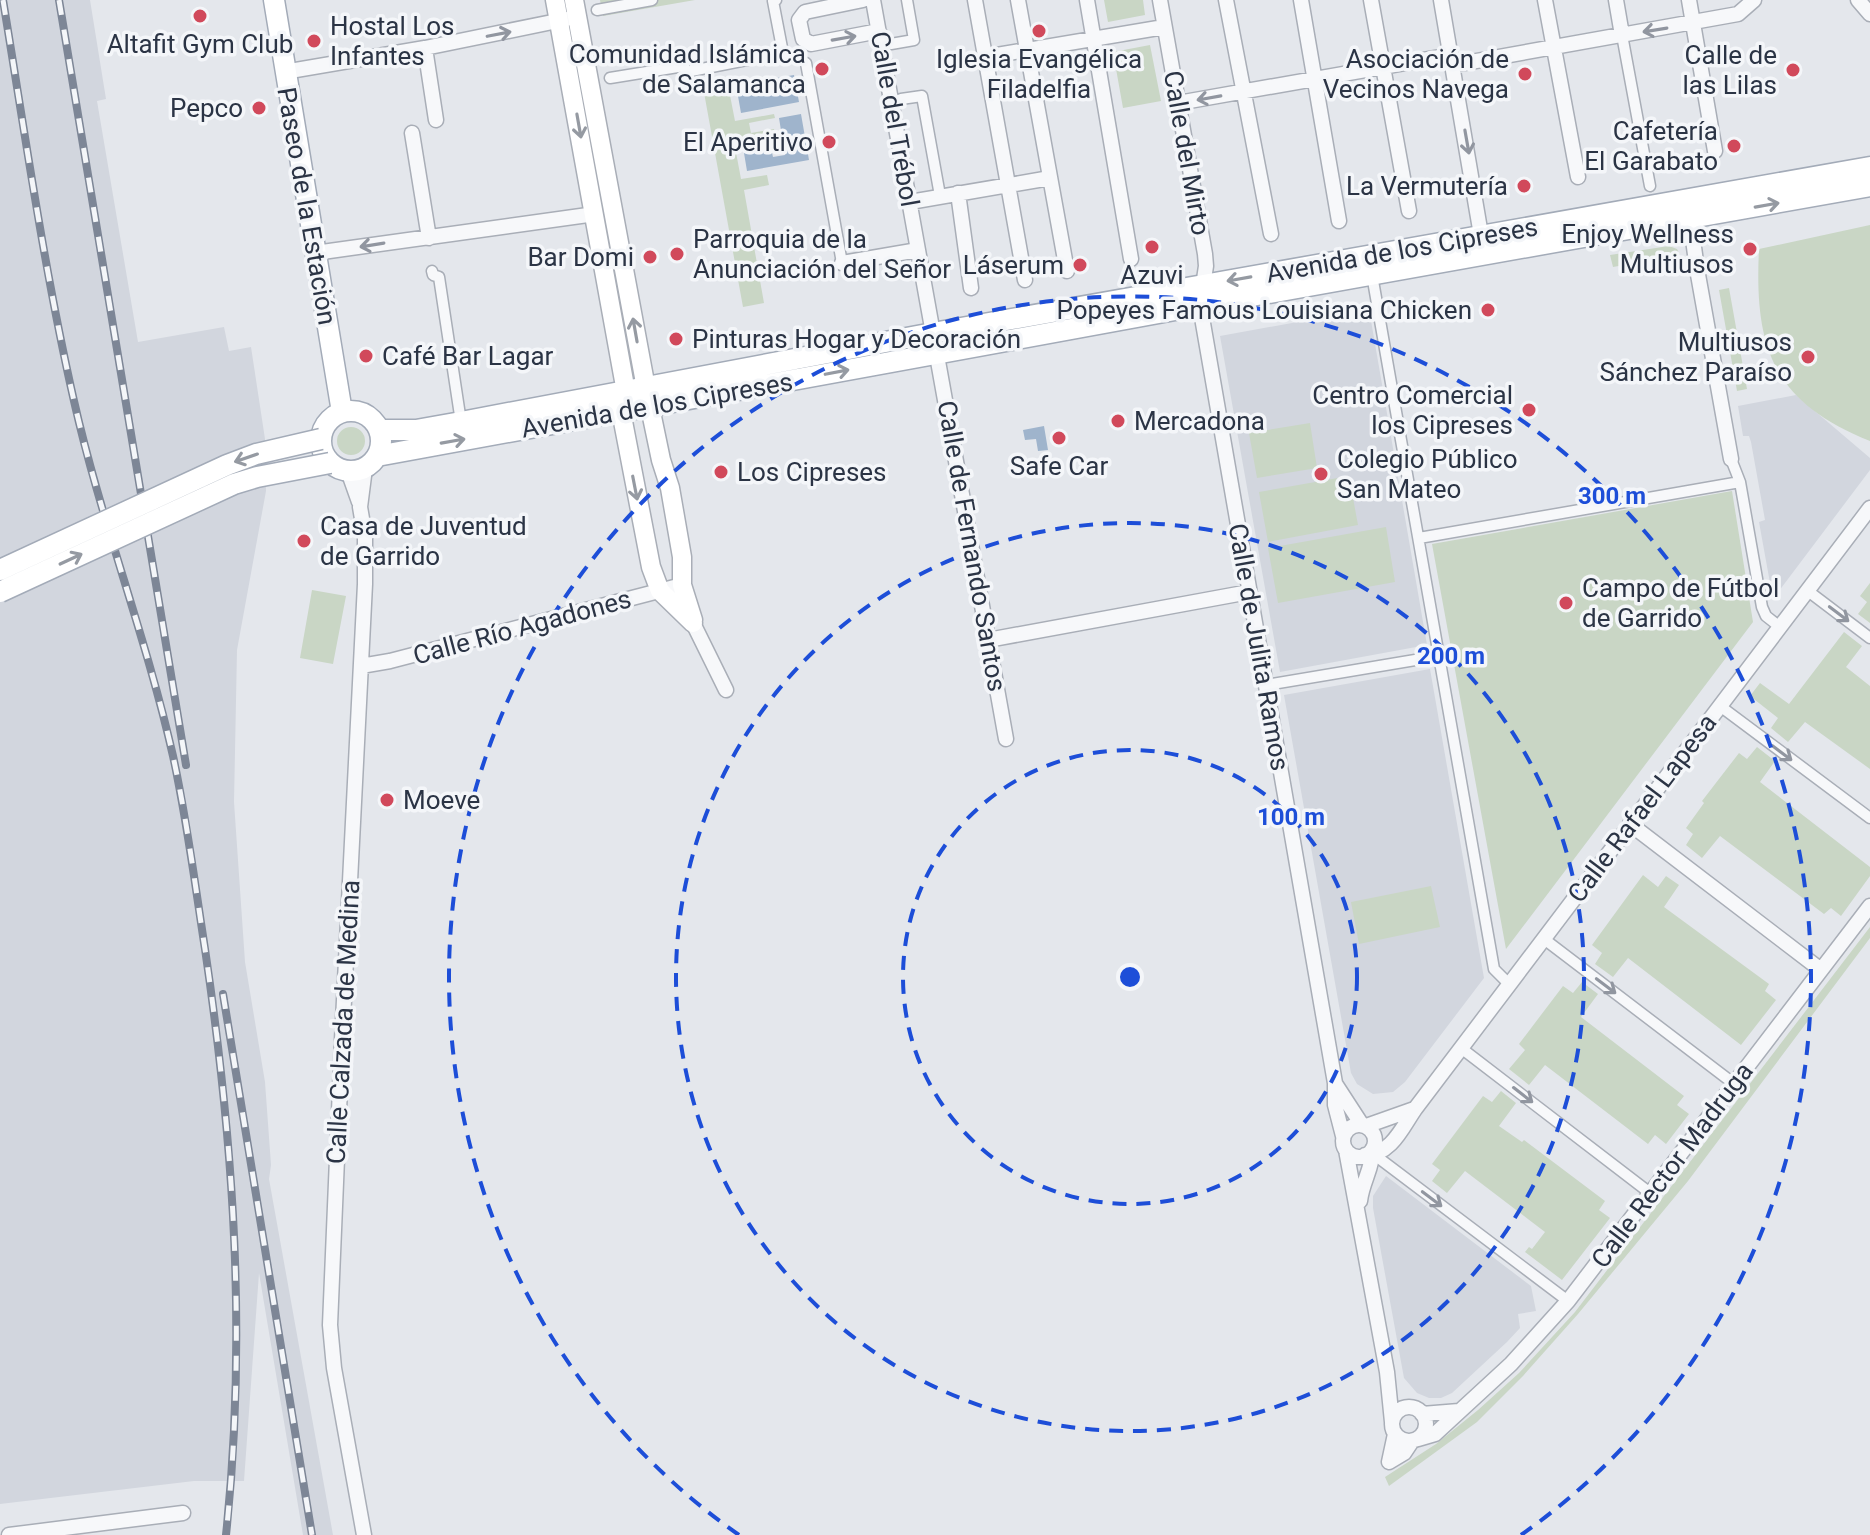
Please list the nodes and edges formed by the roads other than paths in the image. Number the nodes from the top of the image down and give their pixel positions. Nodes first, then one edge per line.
1 (274, 0) edge
2 (555, 0) edge
3 (652, 0) edge
4 (776, 0) edge
5 (863, 0) edge
6 (873, 0) edge
7 (907, 0) edge
8 (975, 0) edge
9 (1018, 0) edge
10 (1087, 0) edge
11 (1160, 0) edge
12 (1226, 0) edge
13 (1301, 0) edge
14 (1371, 0) edge
15 (1441, 0) edge
16 (1545, 0) edge
17 (1616, 0) edge
18 (1689, 0) edge
19 (1754, 0) edge
20 (1858, 0) edge
21 (574, 3) edge
22 (597, 10) dead end
23 (1870, 14) edge
24 (559, 22) junction
25 (1693, 23) junction
26 (1164, 27) junction
27 (879, 31) junction
28 (1622, 35) junction
29 (1093, 39) junction
30 (891, 44) dead end
31 (1554, 47) junction
32 (425, 48) junction
33 (1027, 50) junction
34 (985, 57) junction
35 (1452, 60) junction
36 (806, 63) dead end
37 (1383, 67) junction
38 (284, 72) junction
39 (610, 78) dead end
40 (1315, 79) junction
41 (1244, 92) junction
42 (901, 99) dead end
43 (1178, 103) junction
44 (436, 120) dead end
45 (412, 133) dead end
46 (1715, 151) dead end
47 (1870, 167) edge
48 (1578, 177) dead end
49 (1050, 178) junction
50 (1008, 185) junction
51 (1650, 186) dead end
52 (1870, 186) edge
53 (939, 190) dead end
54 (958, 193) junction
55 (1694, 197) junction
56 (910, 202) junction
57 (1409, 211) dead end
58 (595, 214) junction
59 (1690, 218) junction
60 (1339, 221) dead end
61 (1271, 234) dead end
62 (429, 238) junction
63 (1486, 244) junction
64 (918, 250) junction
65 (315, 253) junction
66 (1131, 259) dead end
67 (842, 263) joint
68 (432, 271) dead end
69 (1067, 271) dead end
70 (1372, 275) junction
71 (1025, 280) dead end
72 (971, 288) dead end
73 (1202, 296) junction
74 (933, 333) junction
75 (937, 353) junction
76 (636, 400) junction
77 (342, 412) junction
78 (461, 422) junction
79 (379, 430) junction
80 (321, 439) junction
81 (1731, 459) joint
82 (355, 464) junction
83 (1740, 482) junction
84 (1870, 508) edge
85 (1419, 538) junction
86 (0, 570) edge
87 (682, 585) junction
88 (660, 591) junction
89 (1808, 591) junction
90 (0, 592) edge
91 (1249, 592) junction
92 (693, 623) junction
93 (1780, 627) junction
94 (1870, 638) edge
95 (988, 640) junction
96 (1439, 656) junction
97 (361, 666) junction
98 (1266, 685) junction
99 (726, 690) dead end
100 (1720, 706) junction
101 (1006, 739) dead end
102 (1870, 818) edge
103 (1630, 824) junction
104 (1870, 906) edge
105 (1544, 939) junction
106 (1821, 970) junction
107 (1509, 984) junction
108 (1461, 1048) junction
109 (1335, 1083) junction
110 (1733, 1083) junction
111 (1415, 1109) junction
112 (1364, 1126) junction
113 (1344, 1143) junction
114 (1371, 1153) junction
115 (1650, 1193) junction
116 (1359, 1213) junction
117 (1568, 1301) junction
118 (1390, 1389) junction
119 (1403, 1408) junction
120 (1459, 1411) junction
121 (1422, 1414) junction
122 (1393, 1428) junction
123 (1415, 1440) junction
124 (183, 1513) dead end
125 (9, 1535) edge
126 (364, 1535) edge

1 - 38 main road, Paseo de la Estación
2 - 24 main road
3 - 22 street
4 - 39 street
5 -> 27 street
6 - 27 street, Calle del Trébol
7 - 30 street
8 - 34 street
9 - 33 street
10 - 29 street
11 - 26 street, Calle del Mirto
12 - 41 street
13 - 40 street
14 - 37 street
15 - 35 street
16 - 31 street
17 - 28 street
18 - 25 street
19 - 25 street
20 - 23 street
21 - 24 street
76 -> 21 main road
32 -> 24 street
24 -> 58 main road
25 -> 28 street
25 - 46 street
26 - 29 street
26 - 43 street, Calle del Mirto
27 - 56 street, Calle del Trébol
28 - 31 street
28 - 51 street
29 - 33 street
29 - 66 street
31 - 35 street
31 - 48 street
32 - 38 street
32 - 44 street
33 - 34 street
33 - 49 street
34 - 50 street
35 - 37 street
35 -> 63 street
36 - 67 street
37 - 40 street
37 - 57 street
38 - 65 main road, Paseo de la Estación
40 - 41 street
40 - 60 street
41 -> 43 street
41 - 61 street
42 - 53 street
43 - 73 street, Calle del Mirto
45 - 62 street
47 - 55 main road, Avenida de los Cipreses
49 - 50 street
49 - 69 street
50 - 54 street
50 - 71 street
59 -> 52 main road, Avenida de los Cipreses
54 - 56 street
54 - 72 street
55 - 59 street
55 - 63 main road, Avenida de los Cipreses
56 - 64 street, Calle del Trébol
58 - 62 street
58 - 76 main road
59 - 63 main road, Avenida de los Cipreses
59 - 81 street
62 -> 65 street
63 - 70 main road, Avenida de los Cipreses
63 -> 73 main road, Avenida de los Cipreses
64 - 67 street
64 - 74 street, Calle del Trébol
65 - 77 main road, Paseo de la Estación
68 - 78 street
70 - 73 main road, Avenida de los Cipreses
70 - 85 street
73 - 74 main road, Avenida de los Cipreses
73 - 75 main road, Avenida de los Cipreses
73 - 91 street, Calle de Julita Ramos
74 - 75 street
74 - 76 main road, Avenida de los Cipreses
76 -> 75 main road, Avenida de los Cipreses
75 - 95 street, Calle de Fernando Santos
76 - 78 main road, Avenida de los Cipreses
82 -> 76 main road, Avenida de los Cipreses
76 - 87 main road
76 -> 88 main road
77 - 79 main road
77 - 80 main road
78 - 79 main road, Avenida de los Cipreses
79 - 82 main road
80 - 82 main road
80 -> 86 main road, bridge
81 - 83 street
90 -> 82 main road, Avenida de los Cipreses, bridge
82 - 97 street, Calle Calzada de Medina
83 - 85 street
83 - 93 street
84 - 89 street, Calle Rafael Lapesa
85 - 96 street
87 - 88 street, Calle Río Agadones
87 - 92 main road
88 - 92 main road
88 - 97 street, Calle Río Agadones
89 - 93 street, Calle Rafael Lapesa
89 -> 94 street
91 - 95 street
91 - 98 street, Calle de Julita Ramos
92 - 99 street
93 - 100 street, Calle Rafael Lapesa
95 - 101 street, Calle de Fernando Santos
96 - 98 street
96 - 107 street
97 - 126 street, Calle Calzada de Medina
98 - 109 street, Calle de Julita Ramos
100 -> 102 street
100 - 103 street, Calle Rafael Lapesa
103 - 105 street, Calle Rafael Lapesa
103 - 106 street
104 - 106 street, Calle Rector Madruga
105 - 107 street, Calle Rafael Lapesa
105 -> 110 street
106 - 110 street, Calle Rector Madruga
107 - 108 street, Calle Rafael Lapesa
108 - 111 street, Calle Rafael Lapesa
108 -> 115 street
109 - 112 street, Calle de Julita Ramos
109 - 113 street, Calle de Julita Ramos
110 - 115 street, Calle Rector Madruga
111 - 112 street
111 - 114 street, Calle Rafael Lapesa
112 - 113 street
112 - 114 street
113 - 114 street
113 - 116 street, Calle de Julita Ramos
114 - 116 street, Calle de Julita Ramos
114 -> 117 street
115 - 117 street, Calle Rector Madruga
116 - 118 street, Calle de Julita Ramos
117 - 120 street, Calle Rector Madruga
118 - 119 street, Calle de Julita Ramos
118 - 122 street, Calle de Julita Ramos
119 - 121 street
119 - 122 street
120 - 121 street
120 - 123 street, Calle Rector Madruga
121 - 123 street
122 - 123 street
122 - 123 street, Calle Rector Madruga
124 - 125 street

